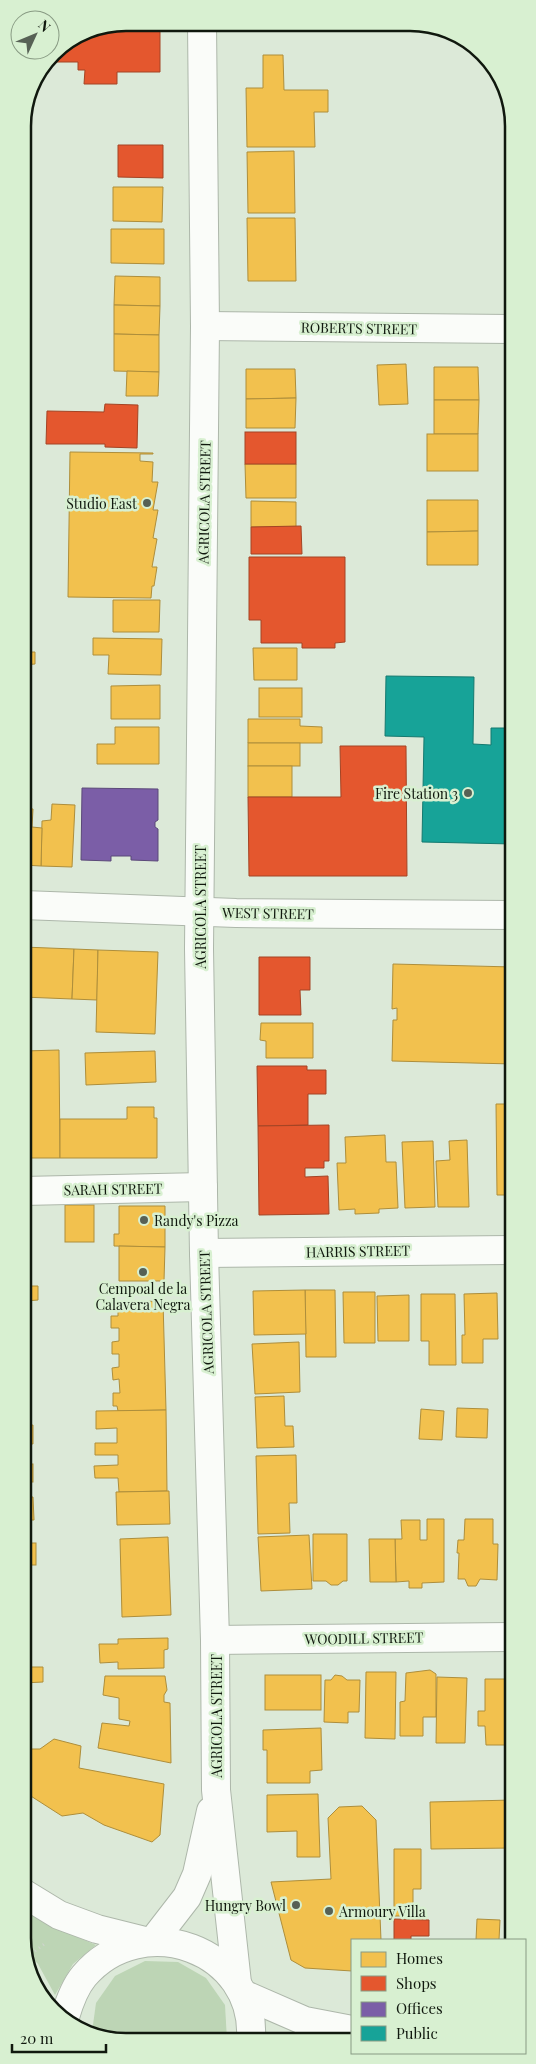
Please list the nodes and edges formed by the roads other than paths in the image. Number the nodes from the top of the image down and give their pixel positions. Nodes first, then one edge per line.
1 (202, 31) edge
2 (206, 326) junction
3 (505, 329) edge
4 (31, 905) edge
5 (200, 913) junction
6 (505, 915) edge
7 (203, 1187) junction
8 (31, 1191) edge
9 (505, 1250) edge
10 (204, 1253) junction
11 (505, 1637) edge
12 (215, 1640) junction
13 (216, 1790) junction
14 (31, 1898) edge
15 (149, 1941) junction
16 (240, 1988) junction
17 (67, 2012) edge
18 (351, 2030) edge
19 (251, 2033) edge

1 - 2 street, AGRICOLA STREET
2 - 3 street, ROBERTS STREET
2 - 5 street, AGRICOLA STREET
4 - 5 street, WEST STREET
5 - 6 street, WEST STREET
5 - 7 street, AGRICOLA STREET
7 - 8 street, SARAH STREET
7 - 10 street, AGRICOLA STREET
9 - 10 street, HARRIS STREET
10 - 12 street, AGRICOLA STREET
11 - 12 street, WOODILL STREET
12 - 13 street, AGRICOLA STREET
13 - 15 street, AGRICOLA STREET
13 - 16 street, AGRICOLA STREET
14 - 15 street
15 - 16 street
15 - 17 street
16 - 18 street
16 - 19 street, AGRICOLA STREET

